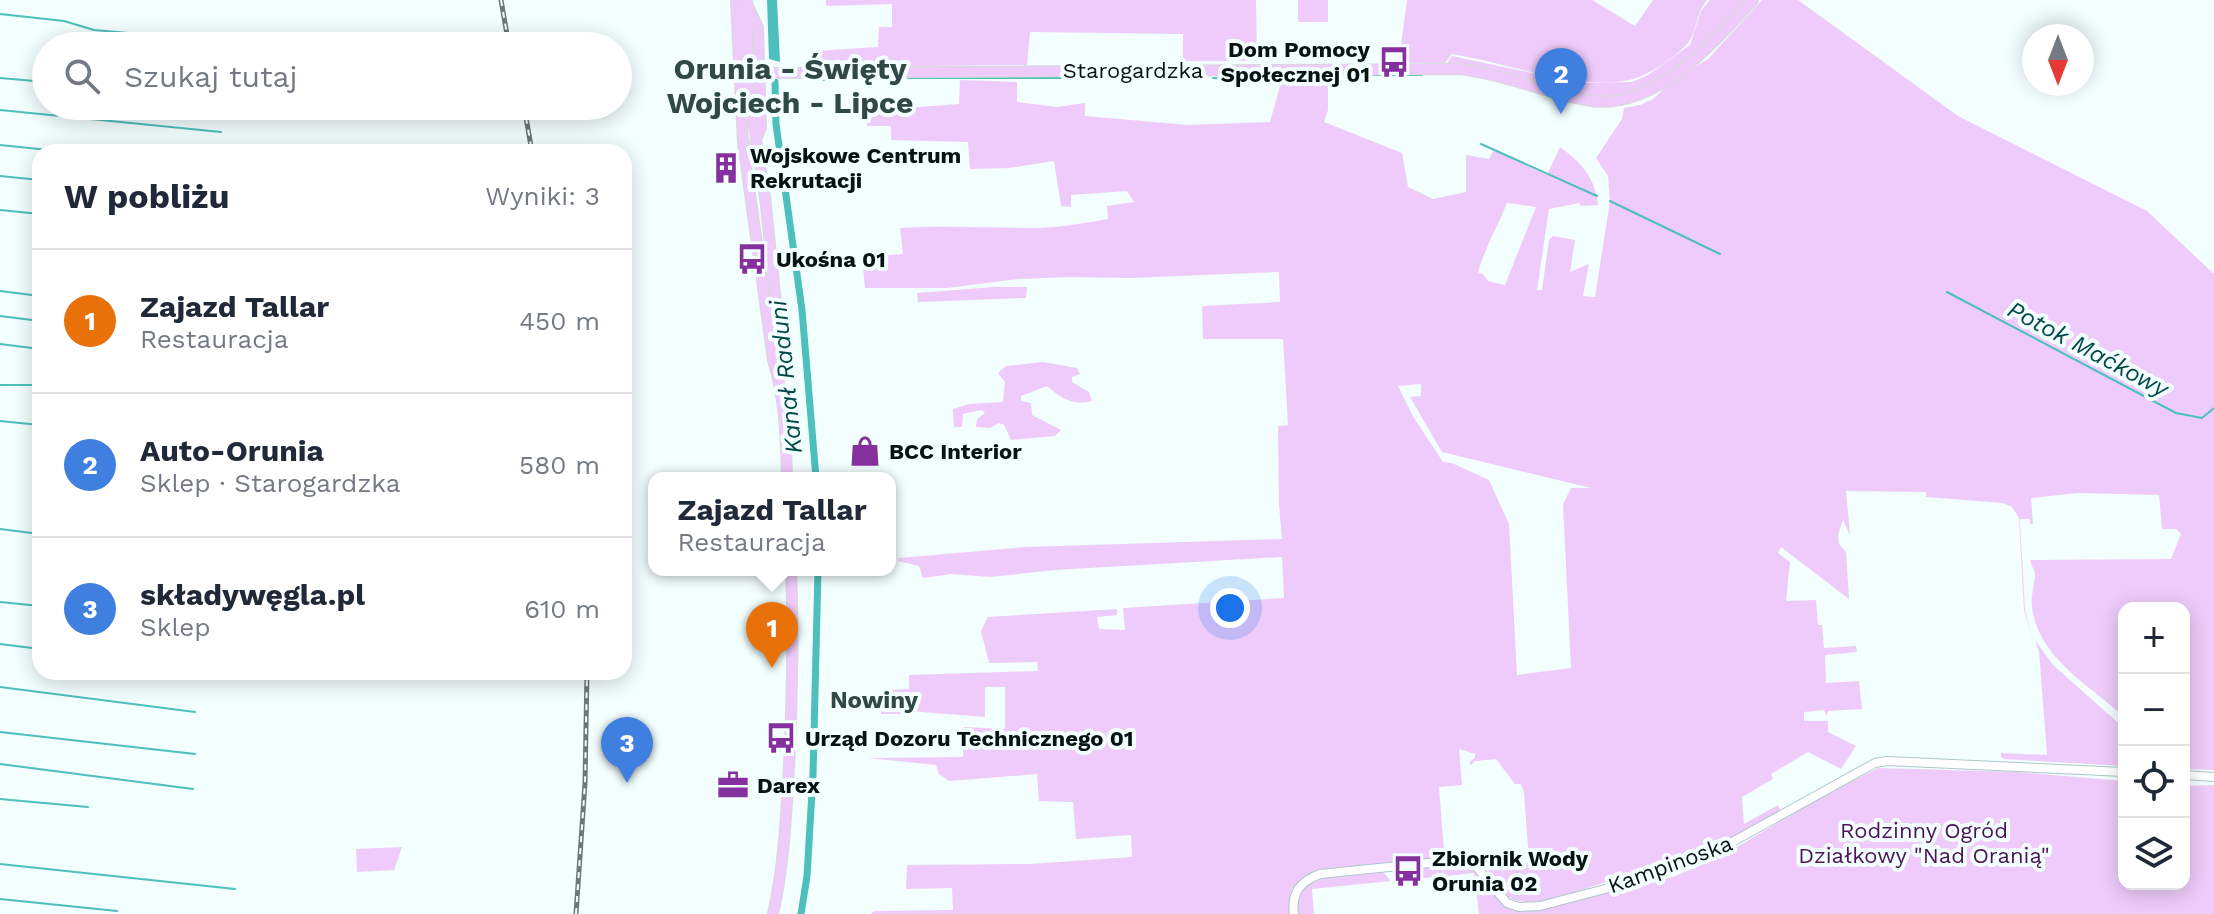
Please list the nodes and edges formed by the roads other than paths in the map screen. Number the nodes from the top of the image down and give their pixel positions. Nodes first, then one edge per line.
1 (1753, 0) edge
2 (744, 1) edge
3 (760, 73) junction
4 (756, 141) junction
5 (745, 157) junction
6 (780, 381) junction
7 (787, 472) edge
8 (791, 576) edge
9 (2118, 772) edge
10 (2190, 775) edge
11 (2214, 777) edge
12 (773, 914) edge
13 (1294, 914) edge

1 - 3 main road, Starogardzka
2 - 3 main road
2 - 4 main road
2 - 5 main road
3 - 4 main road
4 - 5 main road
4 - 6 main road
5 - 6 main road
6 - 7 main road
8 - 12 main road
9 - 13 street, Kampinoska
10 - 11 street

